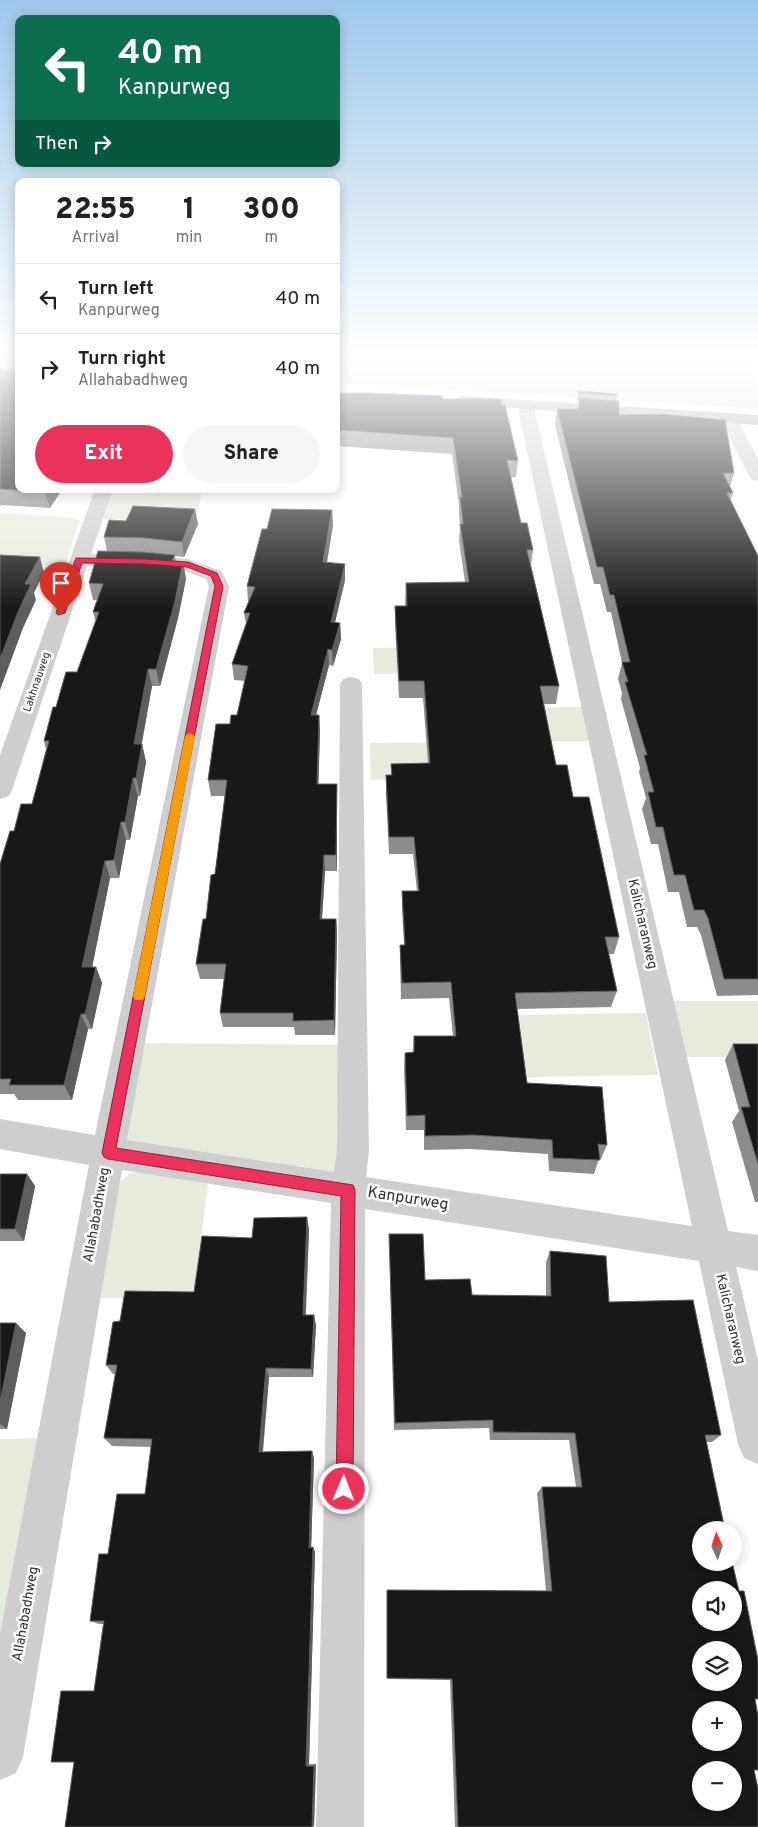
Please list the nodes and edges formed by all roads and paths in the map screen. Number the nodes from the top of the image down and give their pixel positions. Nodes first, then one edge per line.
1 (533, 439) edge
2 (739, 439) edge
3 (758, 476) edge
4 (103, 493) edge
5 (79, 560) junction
6 (351, 684) dead end
7 (0, 790) edge
8 (0, 1134) edge
9 (108, 1153) junction
10 (348, 1190) junction
11 (714, 1246) junction
12 (758, 1253) edge
13 (758, 1444) edge
14 (0, 1757) edge
15 (340, 1827) edge

1 - 11 street, Kalicharanweg
2 - 3 street
4 - 5 street, Lakhnauweg
5 - 7 street, Lakhnauweg
5 - 9 street, Allahabadhweg
6 - 10 street
8 - 9 street, Kanpurweg
9 - 10 street, Kanpurweg
9 - 14 street, Allahabadhweg
10 - 11 street, Kanpurweg
10 - 15 street
11 - 12 street, Kanpurweg
11 - 13 street, Kalicharanweg

